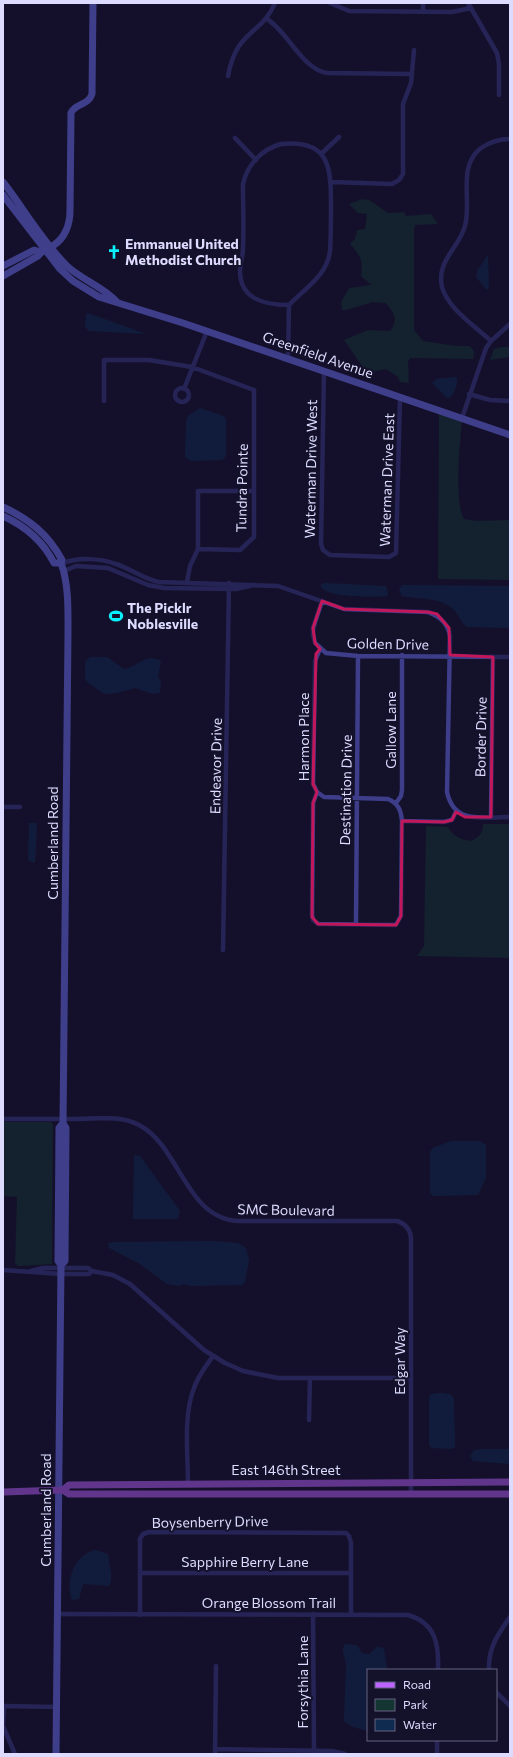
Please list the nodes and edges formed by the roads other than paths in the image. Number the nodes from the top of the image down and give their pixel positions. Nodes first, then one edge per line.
1 (93, 3) edge
2 (275, 3) edge
3 (330, 3) edge
4 (423, 3) edge
5 (468, 3) edge
6 (471, 8) junction
7 (423, 12) junction
8 (267, 19) junction
9 (414, 50) dead end
10 (412, 74) junction
11 (228, 76) dead end
12 (499, 95) dead end
13 (339, 137) dead end
14 (235, 138) dead end
15 (510, 139) edge
16 (321, 154) junction
17 (256, 160) junction
18 (3, 182) edge
19 (331, 182) junction
20 (3, 195) edge
21 (51, 246) junction
22 (42, 251) junction
23 (3, 266) edge
24 (3, 276) edge
25 (117, 302) junction
26 (289, 305) junction
27 (510, 324) edge
28 (207, 331) junction
29 (491, 341) junction
30 (288, 359) junction
31 (192, 367) junction
32 (324, 371) junction
33 (184, 389) dead end
34 (469, 394) junction
35 (400, 396) junction
36 (104, 401) dead end
37 (510, 401) edge
38 (462, 418) junction
39 (510, 435) edge
40 (253, 491) junction
41 (3, 507) edge
42 (3, 516) edge
43 (198, 549) junction
44 (362, 556) joint
45 (62, 566) junction
46 (187, 582) junction
47 (229, 586) junction
48 (322, 601) junction
49 (320, 649) junction
50 (402, 655) junction
51 (450, 655) junction
52 (358, 656) junction
53 (493, 657) junction
54 (510, 657) edge
55 (317, 792) junction
56 (357, 798) junction
57 (396, 803) junction
58 (3, 807) edge
59 (20, 807) dead end
60 (456, 812) junction
61 (491, 817) junction
62 (510, 817) edge
63 (402, 821) junction
64 (356, 924) junction
65 (223, 950) dead end
66 (3, 1118) edge
67 (63, 1121) junction
68 (408, 1228) joint
69 (61, 1269) junction
70 (3, 1270) edge
71 (214, 1356) junction
72 (310, 1378) junction
73 (411, 1378) junction
74 (309, 1420) dead end
75 (411, 1482) junction
76 (510, 1482) edge
77 (188, 1484) junction
78 (61, 1490) junction
79 (3, 1492) edge
80 (411, 1494) junction
81 (510, 1494) edge
82 (140, 1573) junction
83 (351, 1573) junction
84 (59, 1614) junction
85 (313, 1614) junction
86 (351, 1614) junction
87 (140, 1615) junction
88 (510, 1617) edge
89 (216, 1666) dead end
90 (438, 1669) edge
91 (489, 1669) edge
92 (497, 1693) edge
93 (3, 1706) edge
94 (510, 1706) edge
95 (57, 1707) junction
96 (3, 1722) edge
97 (3, 1726) edge
98 (437, 1741) edge
99 (314, 1751) junction
100 (215, 1752) edge
101 (263, 1752) edge
102 (14, 1754) edge
103 (56, 1754) edge
104 (344, 1754) edge
105 (437, 1754) edge

1 - 21 street
2 - 8 street
3 - 7 street
4 - 7 street
5 - 6 street
6 - 7 street
6 - 12 street
8 - 10 street
8 - 11 street
9 - 10 street
10 - 19 street
13 - 16 street
14 - 17 street
15 - 29 street
16 - 17 street
16 - 19 street
17 - 26 street
18 - 21 street, Greenfield Avenue
19 - 26 street
20 - 22 street, Greenfield Avenue
21 - 22 street
21 - 25 street, Greenfield Avenue
22 - 23 street
22 - 24 street
22 - 25 street, Greenfield Avenue
25 - 28 street, Greenfield Avenue
26 - 30 street
27 - 29 street
28 - 30 street, Greenfield Avenue
28 - 31 street
29 - 34 street
30 - 32 street, Greenfield Avenue
31 - 33 street
31 - 36 street
31 - 40 street, Tundra Pointe
32 - 35 street, Greenfield Avenue
32 - 44 street, Waterman Drive West
34 - 37 street
34 - 38 street
35 - 38 street, Greenfield Avenue
35 - 44 street, Waterman Drive East
38 - 39 street, Greenfield Avenue
40 - 43 street, Tundra Pointe
40 - 43 street
41 - 45 street, Cumberland Road
42 - 45 street
43 - 46 street
45 - 46 street
45 - 47 street
45 - 67 street, Cumberland Road
46 - 47 street
47 - 48 street
47 - 65 street, Endeavor Drive
48 - 49 street
48 - 51 street
49 - 52 street, Golden Drive
49 - 55 street, Harmon Place
50 - 51 street, Golden Drive
50 - 52 street, Golden Drive
50 - 57 street, Gallow Lane
51 - 53 street, Golden Drive
51 - 60 street
52 - 56 street, Destination Drive
53 - 54 street, Golden Drive
53 - 61 street, Border Drive
55 - 56 street
55 - 64 street, Harmon Place
56 - 57 street
56 - 64 street, Destination Drive
57 - 63 street
58 - 59 street
60 - 61 street
60 - 63 street
61 - 62 street
63 - 64 street
66 - 67 street, SMC Boulevard
67 - 68 street, SMC Boulevard
67 - 69 street, Cumberland Road
68 - 73 street, Edgar Way
69 - 70 street
69 - 71 street
69 - 78 street, Cumberland Road
71 - 72 street
71 - 77 street
72 - 73 street
72 - 74 street
73 - 75 street, Edgar Way
75 - 76 main road, East 146th Street
75 - 77 main road, East 146th Street
75 - 80 street, Edgar Way
77 - 78 main road, East 146th Street
78 - 79 main road, East 146th Street
78 - 80 main road, East 146th Street
78 - 84 street, Cumberland Road
80 - 81 main road, East 146th Street
82 - 83 street, Sapphire Berry Lane
82 - 83 street, Boysenberry Drive
82 - 87 street, Boysenberry Drive
83 - 86 street
84 - 87 street, Orange Blossom Trail
84 - 95 street, Cumberland Road
85 - 86 street, Orange Blossom Trail
85 - 87 street, Orange Blossom Trail
85 - 99 street, Forsythia Lane
86 - 90 street, Orange Blossom Trail
88 - 91 street
89 - 100 street
92 - 94 street
93 - 95 street
93 - 96 street
95 - 103 street, Cumberland Road
97 - 102 street
98 - 105 street
99 - 101 street
99 - 104 street
100 - 101 street

